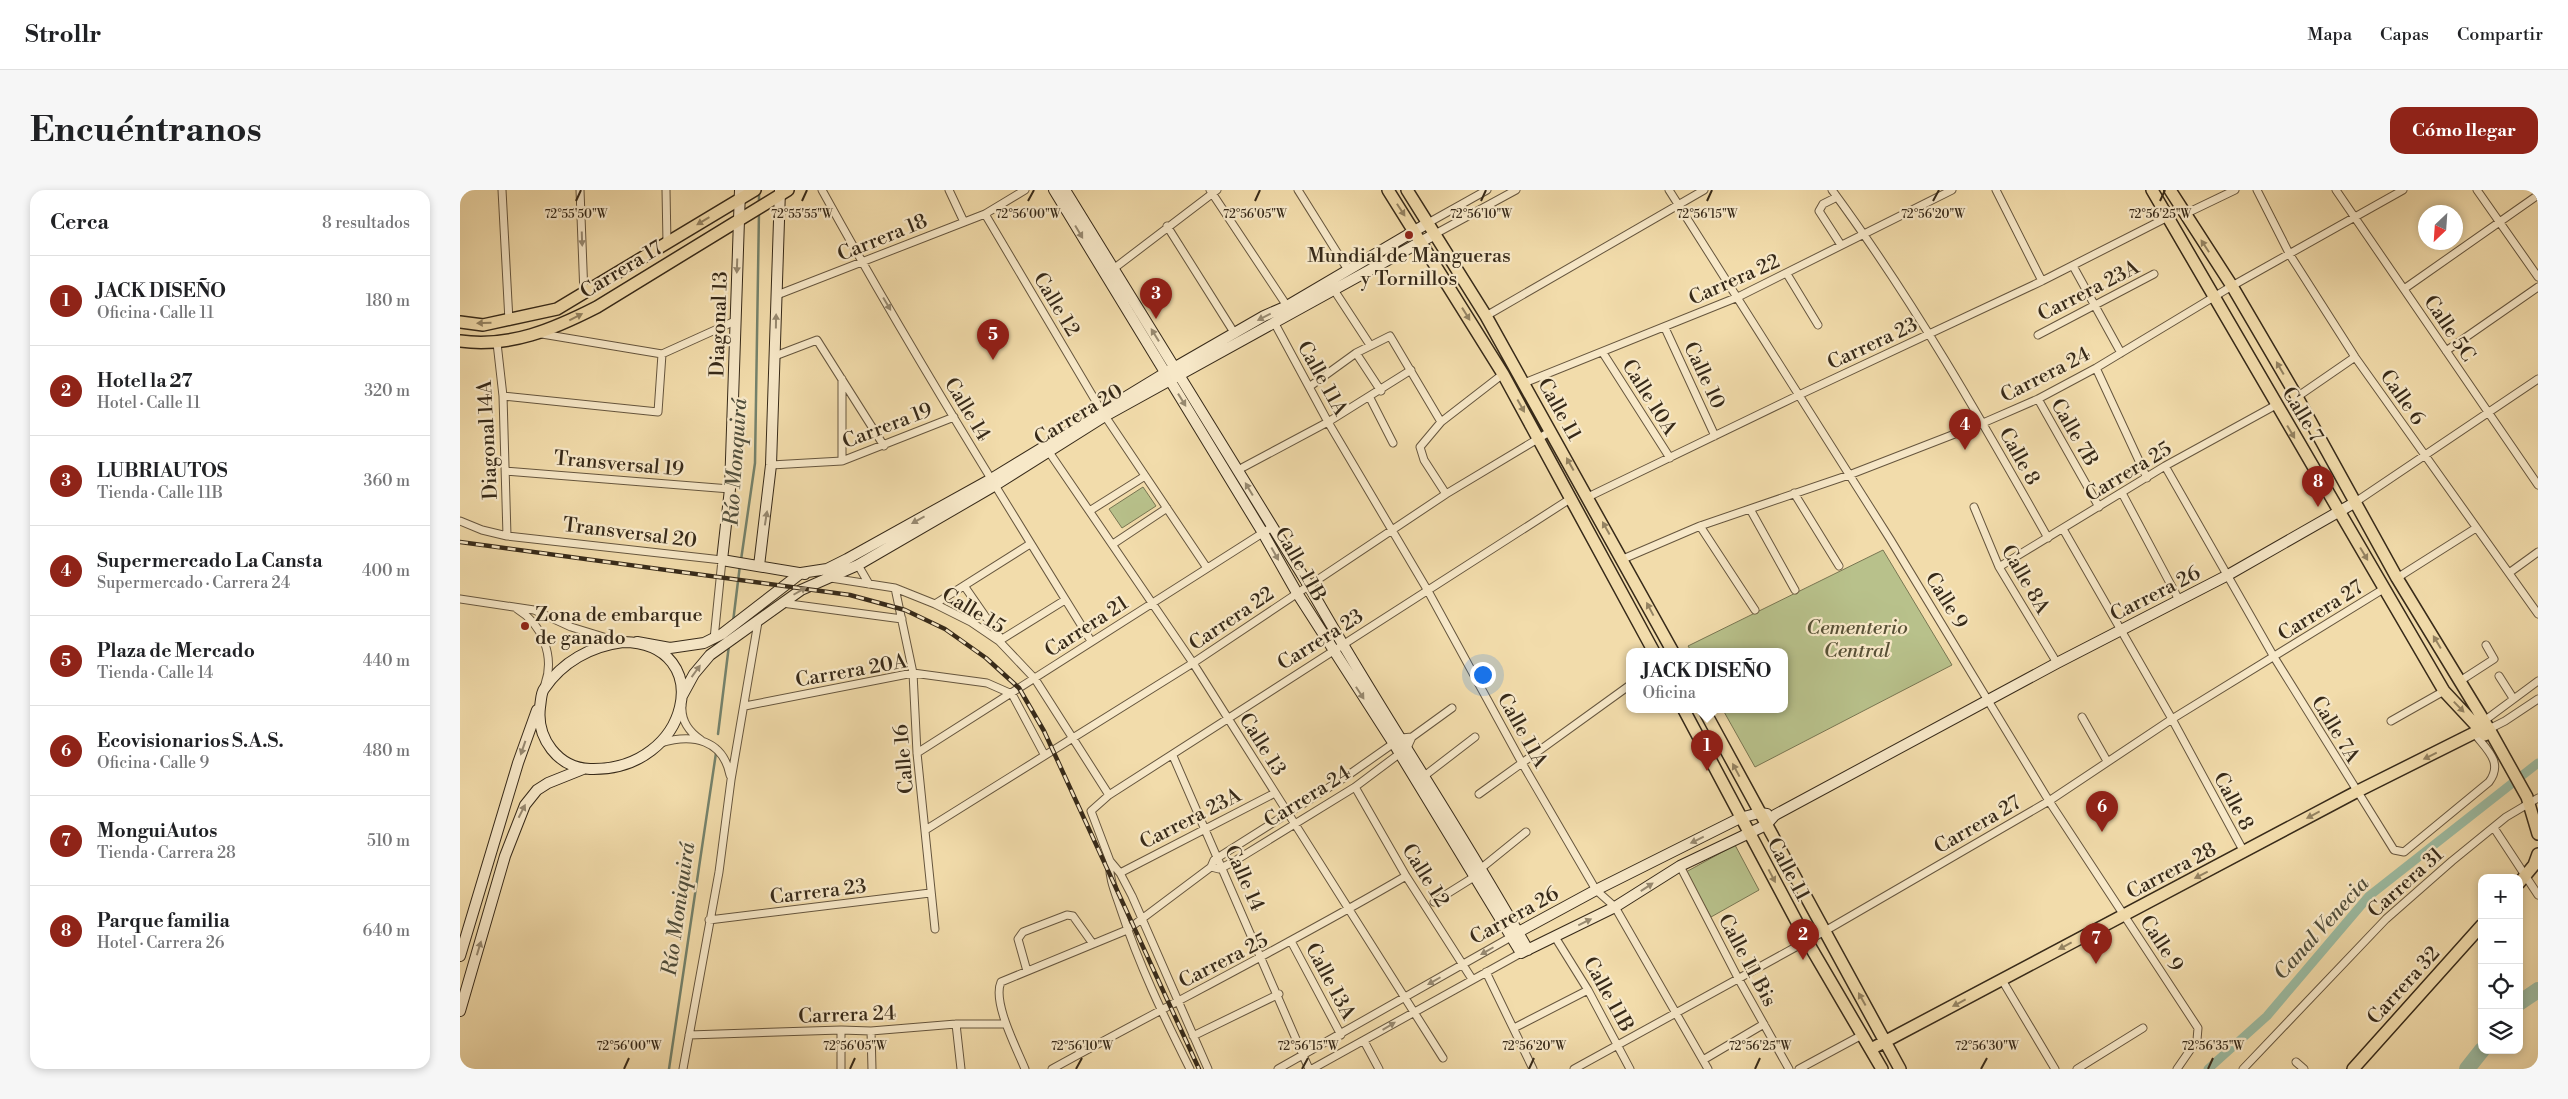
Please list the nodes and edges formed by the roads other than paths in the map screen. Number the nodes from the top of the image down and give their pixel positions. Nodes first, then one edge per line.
1 (502, 190) edge
2 (580, 190) edge
3 (666, 190) edge
4 (822, 190) edge
5 (949, 190) edge
6 (1025, 190) edge
7 (1054, 190) edge
8 (1065, 190) edge
9 (1298, 190) edge
10 (1388, 190) edge
11 (1407, 190) edge
12 (1487, 190) edge
13 (1516, 190) edge
14 (1669, 190) edge
15 (1704, 190) edge
16 (1832, 190) edge
17 (1952, 190) edge
18 (1996, 190) edge
19 (2152, 190) edge
20 (2170, 190) edge
21 (2235, 190) edge
22 (2257, 190) edge
23 (2336, 190) edge
24 (2403, 190) edge
25 (2477, 190) edge
26 (1213, 191) edge
27 (745, 193) edge
28 (780, 193) edge
29 (2538, 195) edge
30 (1837, 197) junction
31 (1678, 206) junction
32 (985, 214) junction
33 (2184, 214) junction
34 (743, 216) junction
35 (2168, 217) junction
36 (2355, 218) junction
37 (964, 222) junction
38 (2499, 222) junction
39 (1428, 223) junction
40 (1167, 226) junction
41 (1415, 231) junction
42 (1864, 233) junction
43 (1435, 234) junction
44 (667, 243) junction
45 (1422, 243) junction
46 (1841, 245) junction
47 (2290, 255) junction
48 (862, 262) junction
49 (2073, 266) junction
50 (1348, 270) junction
51 (1109, 271) junction
52 (1787, 274) junction
53 (2154, 274) dead end
54 (2538, 277) edge
55 (2042, 281) junction
56 (2232, 286) junction
57 (2538, 287) edge
58 (2404, 289) junction
59 (1334, 290) junction
60 (584, 295) junction
61 (776, 295) junction
62 (1738, 297) junction
63 (2214, 299) junction
64 (2094, 304) junction
65 (1287, 306) junction
66 (1486, 316) junction
67 (508, 320) junction
68 (735, 321) junction
69 (460, 322) edge
70 (1274, 322) junction
71 (1818, 325) dead end
72 (1665, 328) junction
73 (540, 333) junction
74 (1235, 334) junction
75 (1930, 335) junction
76 (2038, 335) dead end
77 (460, 341) edge
78 (497, 343) junction
79 (1370, 345) junction
80 (2446, 351) junction
81 (1603, 353) junction
82 (2120, 353) junction
83 (662, 354) junction
84 (1356, 354) junction
85 (775, 356) junction
86 (2355, 357) junction
87 (2096, 368) junction
88 (1177, 370) junction
89 (1411, 370) junction
90 (1503, 374) junction
91 (1167, 376) junction
92 (842, 378) junction
93 (2538, 379) edge
94 (1524, 383) junction
95 (1309, 387) junction
96 (1381, 391) junction
97 (1799, 395) junction
98 (503, 396) junction
99 (2297, 397) junction
100 (1370, 398) junction
101 (2038, 399) junction
102 (2276, 405) junction
103 (1103, 413) junction
104 (2488, 414) junction
105 (954, 416) junction
106 (1328, 422) junction
107 (1441, 422) junction
108 (1983, 423) junction
109 (1551, 431) junction
110 (1715, 436) junction
111 (1539, 438) junction
112 (1393, 443) dead end
113 (884, 446) junction
114 (1049, 452) junction
115 (2425, 456) junction
116 (1670, 458) junction
117 (842, 461) junction
118 (771, 465) junction
119 (2165, 466) junction
120 (1238, 470) junction
121 (506, 471) junction
122 (1849, 475) junction
123 (1145, 476) junction
124 (2147, 478) junction
125 (992, 482) junction
126 (2538, 485) edge
127 (730, 488) junction
128 (2122, 493) junction
129 (1446, 494) junction
130 (1794, 494) junction
131 (1588, 497) junction
132 (1570, 499) junction
133 (2354, 503) junction
134 (1974, 507) dead end
135 (2099, 507) junction
136 (1167, 508) junction
137 (1750, 509) junction
138 (1091, 510) junction
139 (2339, 512) junction
140 (460, 521) edge
141 (1700, 526) junction
142 (2476, 528) junction
143 (1268, 530) junction
144 (1391, 530) junction
145 (2063, 530) junction
146 (507, 536) junction
147 (2048, 538) junction
148 (1030, 544) junction
149 (1113, 544) junction
150 (2538, 552) edge
151 (1623, 559) junction
152 (725, 561) junction
153 (858, 565) junction
154 (756, 566) junction
155 (1839, 566) dead end
156 (1999, 567) junction
157 (1207, 568) junction
158 (801, 573) junction
159 (2509, 573) junction
160 (2228, 575) junction
161 (828, 577) junction
162 (2397, 578) junction
163 (869, 584) junction
164 (1309, 586) junction
165 (965, 587) junction
166 (895, 588) junction
167 (2385, 588) junction
168 (1795, 590) dead end
169 (1428, 591) junction
170 (1297, 593) junction
171 (460, 598) edge
172 (1065, 600) junction
173 (2179, 600) junction
174 (782, 603) junction
175 (1151, 603) junction
176 (935, 604) junction
177 (513, 606) junction
178 (1755, 610) dead end
179 (2538, 614) edge
180 (902, 619) junction
181 (758, 622) junction
182 (2120, 631) junction
183 (720, 639) junction
184 (1000, 640) junction
185 (1091, 641) junction
186 (623, 642) junction
187 (637, 642) junction
188 (1342, 645) junction
189 (2486, 645) dead end
190 (1652, 648) edge
191 (1671, 648) edge
192 (1332, 650) junction
193 (2274, 657) junction
194 (1193, 663) junction
195 (2057, 663) junction
196 (913, 674) junction
197 (2499, 676) dead end
198 (1035, 679) junction
199 (2538, 681) edge
200 (2460, 682) junction
201 (1626, 688) edge
202 (543, 690) junction
203 (2444, 691) junction
204 (1012, 694) junction
205 (2513, 698) junction
206 (2538, 699) edge
207 (682, 701) junction
208 (1990, 701) junction
209 (540, 702) junction
210 (745, 706) junction
211 (1452, 708) dead end
212 (1686, 713) edge
213 (1706, 713) edge
214 (2082, 716) dead end
215 (1227, 718) junction
216 (2172, 719) junction
217 (2392, 721) dead end
218 (2481, 728) junction
219 (1475, 737) dead end
220 (1074, 738) junction
221 (661, 743) junction
222 (706, 743) junction
223 (1400, 746) junction
224 (918, 753) junction
225 (1044, 754) junction
226 (1173, 756) junction
227 (2107, 761) junction
228 (1522, 763) junction
229 (2504, 764) junction
230 (583, 769) junction
231 (1423, 777) junction
232 (731, 780) junction
233 (1355, 787) junction
234 (2356, 792) junction
235 (1275, 793) junction
236 (1479, 794) dead end
237 (1108, 795) junction
238 (2531, 799) edge
239 (2049, 801) junction
240 (1759, 812) junction
241 (1288, 813) junction
242 (1775, 815) junction
243 (1740, 818) junction
244 (1294, 823) junction
245 (1766, 825) junction
246 (1206, 828) junction
247 (2494, 828) junction
248 (927, 829) junction
249 (1526, 832) dead end
250 (1749, 833) junction
251 (2538, 834) edge
252 (2244, 852) junction
253 (2538, 854) edge
254 (1218, 857) junction
255 (1110, 862) junction
256 (1680, 866) junction
257 (1211, 868) junction
258 (1222, 868) junction
259 (1120, 873) junction
260 (1477, 873) junction
261 (2519, 874) edge
262 (1406, 876) junction
263 (2523, 879) edge
264 (2523, 881) edge
265 (1596, 890) junction
266 (930, 893) junction
267 (2538, 895) edge
268 (1434, 902) dead end
269 (1615, 908) junction
270 (1349, 910) junction
271 (2124, 915) junction
272 (1142, 919) junction
273 (710, 920) junction
274 (935, 929) dead end
275 (2478, 929) edge
276 (1127, 930) junction
277 (1825, 931) junction
278 (1514, 935) junction
279 (1555, 937) junction
280 (1807, 941) junction
281 (1292, 943) junction
282 (1093, 944) junction
283 (1525, 952) junction
284 (460, 956) edge
285 (1262, 957) junction
286 (1463, 964) junction
287 (1027, 971) junction
288 (1486, 972) junction
289 (1738, 978) junction
290 (1472, 979) junction
291 (2002, 980) junction
292 (1588, 990) junction
293 (1279, 994) junction
294 (1405, 997) junction
295 (1178, 1001) junction
296 (1160, 1009) junction
297 (460, 1011) edge
298 (1415, 1011) junction
299 (1676, 1013) junction
300 (956, 1024) junction
301 (1006, 1024) junction
302 (1764, 1024) junction
303 (1514, 1028) junction
304 (2143, 1028) dead end
305 (841, 1030) junction
306 (871, 1031) junction
307 (689, 1035) junction
308 (1341, 1035) junction
309 (1862, 1035) junction
310 (1193, 1036) junction
311 (1364, 1041) junction
312 (1886, 1041) junction
313 (1617, 1045) junction
314 (1871, 1049) junction
315 (1304, 1055) junction
316 (1444, 1058) dead end
317 (1703, 1060) junction
318 (2296, 1062) dead end
319 (683, 1069) edge
320 (840, 1069) edge
321 (872, 1069) edge
322 (962, 1069) edge
323 (1025, 1069) edge
324 (1052, 1069) edge
325 (1190, 1069) edge
326 (1208, 1069) edge
327 (1278, 1069) edge
328 (1311, 1069) edge
329 (1380, 1069) edge
330 (1533, 1069) edge
331 (1574, 1069) edge
332 (1630, 1069) edge
333 (1708, 1069) edge
334 (1789, 1069) edge
335 (1799, 1069) edge
336 (1882, 1069) edge
337 (1900, 1069) edge
338 (2055, 1069) edge
339 (2077, 1069) edge
340 (2177, 1069) edge
341 (2243, 1069) edge
342 (2304, 1069) edge
343 (2352, 1069) edge

1 - 67 street
2 -> 60 street
3 - 44 street
4 - 48 street, Calle 14
5 - 37 street
6 - 32 street, Carrera 18
7 -> 51 street, Calle 11B
8 - 51 street, Calle 11B
9 - 50 street
10 -> 41 main road, Calle 11
11 - 39 main road, Calle 11
12 - 39 street, Carrera 20
13 - 43 street, Carrera 20
14 - 31 street, Calle 9
15 - 31 street
16 - 30 street, Calle 8
17 - 42 street, Carrera 22
18 - 55 street
19 - 35 main road, Calle 7
20 - 33 main road, Calle 7
21 - 33 street
22 - 47 street, Calle 6
23 - 36 street, Calle 5C
24 - 36 street, Carrera 24
25 - 38 street
26 - 40 street
26 - 65 street
27 - 34 street, Diagonal 13
27 -> 44 main road, Carrera 17
28 - 34 main road, Carrera 17
28 - 61 street
29 - 38 street
30 - 42 street, Calle 8
30 - 46 street
31 - 62 street, Calle 9
31 - 66 street
32 - 37 street, Carrera 18
32 - 103 street, Calle 12
56 -> 33 main road, Calle 7
34 -> 68 street, Diagonal 13
73 -> 34 main road, Carrera 17
35 - 49 street, Carrera 23
35 - 63 main road, Calle 7
36 - 47 street, Carrera 24
36 - 58 street, Calle 5C
37 - 48 street, Carrera 18
38 - 54 street
38 - 58 street
39 - 41 street, Carrera 20
39 - 43 main road, Calle 11
40 - 51 street
40 - 74 street
41 - 45 main road, Calle 11
41 - 50 street, Carrera 20
42 - 46 street, Carrera 22
42 - 75 street, Calle 8
43 - 45 street, Carrera 20
43 - 66 main road, Calle 11
44 - 60 main road, Carrera 17
45 - 59 street, Carrera 20
45 -> 90 main road, Calle 11
46 - 52 street, Carrera 22
47 - 56 street, Carrera 24
47 - 86 street, Calle 6
48 - 61 street, Carrera 18
48 -> 105 street, Calle 14
49 - 55 street, Carrera 23
49 - 64 street
50 - 65 street, Carrera 20
88 -> 51 street, Calle 11B
51 - 91 street, Calle 11B
52 - 62 street, Carrera 22
52 - 71 street
53 - 64 street, Carrera 23A
55 - 75 street, Carrera 23
56 - 63 street, Carrera 24
99 -> 56 main road, Calle 7
57 - 80 street
58 - 80 street, Calle 5C
59 - 70 street, Carrera 20
59 - 79 street
60 - 67 main road, Carrera 17
85 -> 61 street
62 - 72 street, Carrera 22
62 - 97 street, Calle 9
63 - 82 street, Carrera 24
63 - 102 main road, Calle 7
64 - 76 street, Carrera 23A
64 - 82 street
65 -> 74 street, Carrera 20
66 - 94 main road, Calle 11
67 -> 69 main road, Carrera 17
68 - 83 street
68 - 127 street, Diagonal 13
70 - 88 street, Carrera 20
70 - 95 street, Calle 11A
72 - 81 street, Carrera 22
72 - 110 street, Calle 10
73 - 78 main road, Carrera 17
73 - 83 street
74 - 88 street, Carrera 20
75 - 97 street, Carrera 23
75 - 108 street, Calle 8
77 - 78 main road, Carrera 17
78 - 98 street, Diagonal 14A
79 - 84 street
79 - 89 street
80 - 104 street, Calle 5C
81 - 94 street, Carrera 22
81 - 116 street, Calle 10A
82 - 87 street, Carrera 24
83 - 98 street
84 - 95 street
84 - 96 street
85 - 92 street
85 - 118 street
86 - 99 street
86 - 115 street, Calle 6
87 - 101 street, Carrera 24
87 - 124 street
88 - 91 street, Carrera 20
88 - 120 street, Calle 11B
89 - 96 street
89 - 107 street
90 - 107 street
90 -> 111 main road, Calle 11
91 - 103 street, Carrera 20
91 -> 143 street, Calle 11B
92 - 113 street
92 - 117 street
93 - 104 street, Carrera 26
94 - 109 main road, Calle 11
95 - 106 street, Calle 11A
96 - 100 street
97 - 110 street, Carrera 23
97 - 122 street, Calle 9
98 - 121 street, Diagonal 14A
99 - 133 main road, Calle 7
100 - 106 street
100 - 112 street
101 - 108 street, Carrera 24
101 - 135 street, Calle 7B
102 - 119 street, Carrera 25
102 -> 139 main road, Calle 7
103 - 114 street, Carrera 20
103 - 123 street, Calle 12
103 - 125 street, Carrera 20
104 - 115 street, Carrera 26
104 - 126 street, Calle 5C
105 - 113 street, Carrera 19
105 - 125 street, Calle 14
106 - 120 street
106 - 144 street, Calle 11A
107 - 129 street
108 - 122 street, Carrera 24
108 - 147 street, Calle 8
109 - 111 street, Carrera 22
131 -> 109 main road, Calle 11
110 - 116 street, Carrera 23
111 - 129 street, Carrera 22
111 - 132 main road, Calle 11
113 - 117 street, Carrera 19
114 - 125 street, Carrera 20
114 - 138 street, Calle 13
115 - 133 street, Carrera 26
115 - 142 street, Calle 6
116 - 131 street, Carrera 23
117 - 118 street, Carrera 19
154 -> 118 street
119 - 124 street, Carrera 25
119 - 160 street, Calle 7A
143 -> 120 street, Calle 11B
121 - 127 street, Transversal 19
121 - 146 street, Diagonal 14A
122 - 130 street, Carrera 24
122 - 208 street, Calle 9
123 - 136 street, Calle 12
123 - 138 street
124 - 128 street, Carrera 25
125 - 148 street, Calle 14
125 - 153 street, Carrera 20
125 -> 158 street, Carrera 20
127 - 152 street, Diagonal 13
128 - 135 street, Carrera 25
128 - 173 street
129 - 144 street, Carrera 22
130 - 137 street, Carrera 24
130 - 155 street
151 -> 131 main road, Calle 11
132 - 169 street, Carrera 23
132 - 190 main road, Calle 11
133 - 139 street, Carrera 26
133 - 162 main road, Calle 7
134 - 156 street, Calle 8A
135 - 145 street, Carrera 25
136 - 149 street
136 - 157 street, Calle 12
137 - 141 street, Carrera 24
137 - 168 street
138 - 149 street, Calle 13
139 - 160 street, Carrera 26
139 -> 167 main road, Calle 7
140 - 146 street, Transversal 20
141 - 151 street, Carrera 24
141 - 178 street
142 - 159 street, Calle 6
142 - 162 street
143 - 157 street, Carrera 21
143 - 164 street, Calle 11B
143 -> 170 street, Calle 11B
144 - 164 street, Carrera 22
144 - 169 street, Calle 11A
145 - 147 street, Carrera 25
145 - 182 street, Calle 8
146 - 152 street, Transversal 20
147 - 156 street, Carrera 25
148 - 165 street
148 - 172 street, Calle 14
149 - 175 street, Calle 13
150 - 159 street
191 -> 151 main road, Calle 11
152 - 154 street, Transversal 20
152 - 183 street, Diagonal 13
153 - 161 street, Carrera 20
153 - 163 street
154 - 158 street, Transversal 20
156 - 195 street, Calle 8A
157 - 175 street, Carrera 21
158 - 161 street, Transversal 20
158 - 183 street, Carrera 20
159 - 179 street, Calle 6
160 - 173 street, Carrera 26
160 - 193 street, Calle 7A
161 - 163 street, Calle 15
174 -> 161 street, Carrera 20
200 -> 162 main road, Calle 7
163 - 166 street, Calle 15
164 - 170 street, Carrera 22
164 - 188 street, Calle 11B
165 - 176 street
165 - 184 street
166 - 176 street, Calle 15
166 - 180 street, Calle 16
167 - 193 street, Carrera 27
167 - 203 main road, Calle 7
169 - 188 street, Carrera 23
169 - 228 street, Calle 11A
170 - 192 street, Calle 11B
170 - 194 street, Carrera 22
171 - 177 street
172 - 184 street
172 - 185 street, Calle 14
173 - 182 street, Carrera 26
174 - 180 street
174 - 181 street, Carrera 20
175 - 185 street, Carrera 21
175 - 194 street, Calle 13
176 - 184 street, Calle 15
177 - 186 street
177 - 202 street
180 - 196 street, Calle 16
181 - 183 street, Carrera 20
181 - 210 street
182 - 195 street, Carrera 26
182 - 216 street, Calle 8
183 - 187 street, Carrera 20
207 -> 183 street, Carrera 20
184 - 198 street, Calle 15
185 - 198 street, Carrera 21
186 - 187 street
186 - 202 street
187 - 207 street
188 - 192 street, Carrera 23
188 - 223 street, Calle 11B
189 - 200 street
192 - 215 street, Carrera 23
192 -> 223 street, Calle 11B
193 - 216 street, Carrera 27
193 - 234 street, Calle 7A
194 - 215 street, Calle 13
194 - 220 street, Carrera 22
195 - 208 street, Carrera 26
196 - 204 street, Carrera 20A
196 - 210 street, Carrera 20A
196 - 224 street, Calle 16
197 - 205 street
198 - 204 street, Carrera 21
198 - 220 street, Calle 15
199 - 205 street, Carrera 28
200 - 218 main road, Calle 7
201 - 228 street
202 - 209 street
203 - 217 street
203 -> 218 main road, Calle 7
204 - 224 street, Carrera 21
204 - 225 street
205 - 218 street, Carrera 28
206 - 218 street, Carrera 28
207 - 221 street
207 - 222 street
208 - 239 street, Calle 9
208 - 242 street, Carrera 26
209 - 230 street
209 -> 284 street
210 - 232 street
211 - 223 street, Carrera 24
212 - 243 main road, Calle 11
240 -> 213 main road, Calle 11
214 - 227 street
215 - 226 street, Carrera 23
215 - 235 street, Calle 13
216 - 227 street, Carrera 27
216 - 252 street, Calle 8
218 - 229 street
218 - 229 main road, Calle 7
218 -> 234 main road, Carrera 28
219 - 231 street
220 - 225 street, Carrera 22
220 - 237 street, Calle 15
221 - 222 street
221 - 230 street
222 - 232 street
223 - 231 street, Calle 11B
223 - 233 street, Carrera 24
223 - 241 street, Carrera 24
223 - 260 street, Calle 11B
224 - 248 street, Calle 16
225 - 248 street, Carrera 22
226 - 237 street, Carrera 23
226 - 246 street, Calle 14
227 - 239 street, Carrera 27
228 - 236 street
228 - 265 street, Calle 11A
229 - 234 street, Calle 7A
229 - 238 main road, Calle 7
297 -> 230 street
231 - 260 street, Calle 11B
232 - 273 street
233 - 244 street, Carrera 24
233 - 262 street, Calle 12
234 -> 252 main road, Carrera 28
235 - 241 street, Calle 13
235 - 246 street, Carrera 23A
237 - 255 street, Carrera 23
238 - 247 street, Carrera 31
238 - 251 main road, Calle 7
239 - 271 street, Calle 9
239 - 277 street, Carrera 27
240 - 242 street, Carrera 26
240 - 243 street, Carrera 26
240 - 245 main road, Calle 11
241 - 244 street, Calle 13
241 - 254 street, Carrera 24
242 - 245 street, Carrera 26
243 - 250 main road, Calle 11
243 -> 265 street, Carrera 26
244 - 258 street, Carrera 24
244 - 270 street, Calle 13
245 - 250 street, Carrera 26
245 - 277 main road, Calle 11
246 - 254 street, Calle 14
246 - 259 street, Carrera 23A
247 - 261 street
247 - 341 street, Carrera 31
248 - 266 street, Calle 16
249 - 260 street
250 - 256 street, Carrera 26
250 -> 280 main road, Calle 11
252 -> 271 main road, Carrera 28
253 - 263 main road
254 - 257 street, Carrera 24
254 - 258 street, Calle 14
255 - 259 street
255 - 276 street
269 -> 256 street, Carrera 26
256 - 289 street, Calle 11 Bis
257 - 258 street
257 - 272 street, Carrera 24
258 - 285 street, Calle 14
259 - 272 street
260 - 268 street
260 - 278 street, Calle 11B
262 - 270 street, Carrera 25
262 - 286 street, Calle 12
264 - 267 street
265 - 269 street, Calle 11A
265 - 278 street, Carrera 26
266 - 273 street, Carrera 23
266 - 274 street, Calle 16
279 -> 269 street, Carrera 26
269 - 299 street, Calle 11A
270 - 281 street, Carrera 25
270 - 294 street, Calle 13
271 -> 291 main road, Carrera 28
271 - 340 street, Calle 9
272 - 276 street, Carrera 24
272 - 295 street
273 - 307 street
275 - 343 main road, Carrera 32
276 - 282 street, Carrera 24
276 - 296 street
277 - 280 street, Carrera 27
312 -> 277 main road, Calle 11
278 - 283 street, Calle 11B
278 -> 286 street, Carrera 26
279 - 283 street, Carrera 26
279 - 292 street, Calle 11B
280 - 289 street, Carrera 27
280 - 309 main road, Calle 11
281 - 285 street, Carrera 25
281 - 308 street, Calle 13A
282 - 287 street, Carrera 24
282 - 287 street
283 - 288 street, Carrera 26
285 - 293 street, Calle 14
285 - 295 street, Carrera 25
286 - 290 street, Calle 12
286 -> 294 street, Carrera 26
287 - 301 street, Carrera 24
288 - 290 street, Carrera 26
288 - 303 street
289 - 299 street, Carrera 27
289 - 302 street, Calle 11 Bis
290 - 298 street, Carrera 26
291 -> 312 main road, Carrera 28
291 - 338 street
292 - 303 street
292 - 313 street, Calle 11B
293 - 310 street
293 - 315 street, Calle 14
294 - 298 street, Calle 13
294 - 308 street, Carrera 26
295 - 296 street, Carrera 25
295 - 310 street
296 - 324 street, Carrera 25
296 - 325 street
311 -> 298 street, Carrera 26
298 - 316 street, Calle 13
299 - 313 street, Carrera 27
299 - 317 street, Calle 11A
300 - 301 street, Carrera 24
300 - 306 street, Carrera 24
300 - 322 street
301 - 323 street
302 - 317 street
302 - 334 street, Calle 11 Bis
303 - 330 street
304 - 339 street
305 - 306 street, Carrera 24
305 - 307 street, Carrera 24
305 - 320 street
306 - 321 street
307 - 319 street
308 - 315 street, Carrera 26
309 - 314 main road, Calle 11
309 - 335 street
310 - 326 street
311 - 328 street, Carrera 26
311 - 329 street, Calle 13A
312 - 314 main road, Carrera 28
312 - 337 main road, Calle 11
313 - 331 street, Carrera 27
313 - 332 street, Calle 11B
314 - 336 main road, Calle 11
315 - 327 street, Carrera 26
315 - 328 street, Calle 14
317 - 333 street, Calle 11A
318 - 342 street

